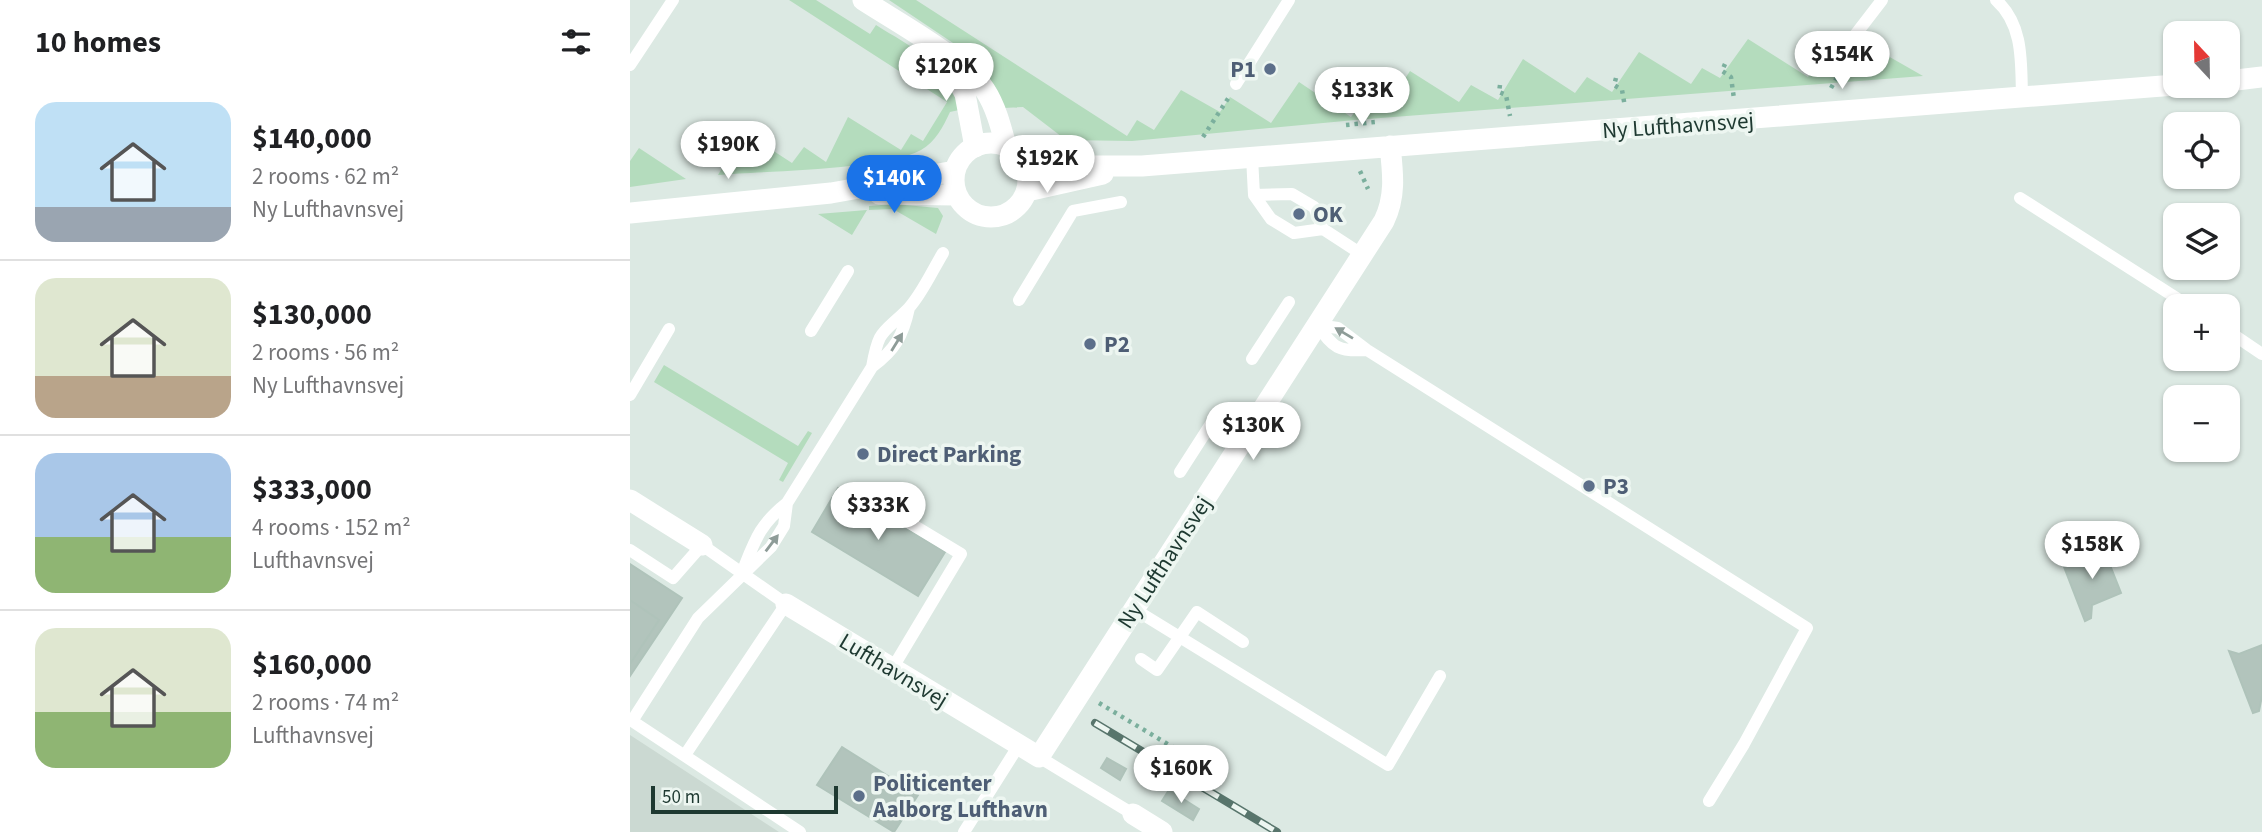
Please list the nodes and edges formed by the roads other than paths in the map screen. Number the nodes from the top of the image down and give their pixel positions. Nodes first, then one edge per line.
1 (673, 0) edge
2 (863, 0) edge
3 (1289, 0) edge
4 (1882, 0) edge
5 (1996, 0) edge
6 (938, 50) junction
7 (1839, 56) dead end
8 (630, 65) edge
9 (2262, 77) edge
10 (2240, 80) edge
11 (1236, 84) road end
12 (2163, 86) edge
13 (2022, 99) junction
14 (1006, 146) junction
15 (1390, 146) junction
16 (975, 147) junction
17 (1252, 158) junction
18 (1025, 166) junction
19 (1142, 166) junction
20 (955, 170) junction
21 (1027, 191) junction
22 (831, 193) junction
23 (956, 195) junction
24 (1255, 195) junction
25 (2020, 198) dead end
26 (1121, 202) dead end
27 (630, 213) edge
28 (1323, 229) junction
29 (943, 253) dead end
30 (1363, 255) junction
31 (848, 271) dead end
32 (2170, 294) edge
33 (1019, 300) dead end
34 (1289, 302) dead end
35 (909, 308) junction
36 (1317, 325) junction
37 (669, 329) dead end
38 (811, 331) dead end
39 (2240, 339) edge
40 (2262, 354) edge
41 (1252, 359) dead end
42 (872, 367) junction
43 (630, 395) edge
44 (1216, 416) dead end
45 (1180, 472) dead end
46 (864, 496) dead end
47 (630, 500) edge
48 (786, 503) junction
49 (702, 545) junction
50 (630, 550) edge
51 (742, 573) junction
52 (786, 604) junction
53 (1134, 609) junction
54 (1179, 639) junction
55 (1243, 642) dead end
56 (1141, 659) dead end
57 (892, 669) junction
58 (1440, 676) dead end
59 (631, 723) edge
60 (1019, 745) junction
61 (685, 755) junction
62 (1039, 757) junction
63 (1709, 801) dead end
64 (1133, 814) joint
65 (800, 832) edge
66 (964, 832) edge
67 (1163, 832) edge

1 - 8 lane
2 - 6 street
3 - 11 lane
4 - 7 lane
5 - 13 lane
6 - 14 street
6 - 16 street
9 - 10 street
12 - 13 street, Ny Lufthavnsvej
13 - 15 street, Ny Lufthavnsvej
14 - 16 street
14 - 18 street
15 - 17 street, Ny Lufthavnsvej
15 - 30 street, Ny Lufthavnsvej
16 - 20 street
17 - 19 street, Ny Lufthavnsvej
17 - 24 lane
18 - 19 street, Ny Lufthavnsvej
18 - 21 street
19 - 21 street, Ny Lufthavnsvej
20 - 22 street
20 - 23 street
21 - 23 street
22 - 23 street
22 - 27 street
24 - 28 lane
24 - 28 lane
25 - 32 lane
26 - 33 lane
28 - 30 lane
29 - 35 lane
30 - 36 street, Ny Lufthavnsvej
31 - 38 lane
34 - 41 lane
42 -> 35 lane
35 - 42 lane
36 - 53 street, Ny Lufthavnsvej
36 - 63 lane
37 - 43 lane
39 - 40 lane
42 - 48 lane
44 - 45 lane
46 - 57 lane
47 - 49 street, Lufthavnsvej
48 - 51 lane
51 -> 48 lane
49 - 50 lane
49 - 51 lane, Lufthavnsvej
51 - 52 lane, Lufthavnsvej
51 - 59 lane
52 - 57 street, Lufthavnsvej
52 - 61 lane
53 - 54 lane
53 - 62 street, Ny Lufthavnsvej
54 - 55 lane
54 - 56 lane
54 - 58 lane
57 - 60 street, Lufthavnsvej
59 - 61 lane
60 - 62 street, Lufthavnsvej
60 - 66 lane
61 - 65 lane
62 - 64 lane, Lufthavnsvej
64 - 67 street, Lufthavnsvej

